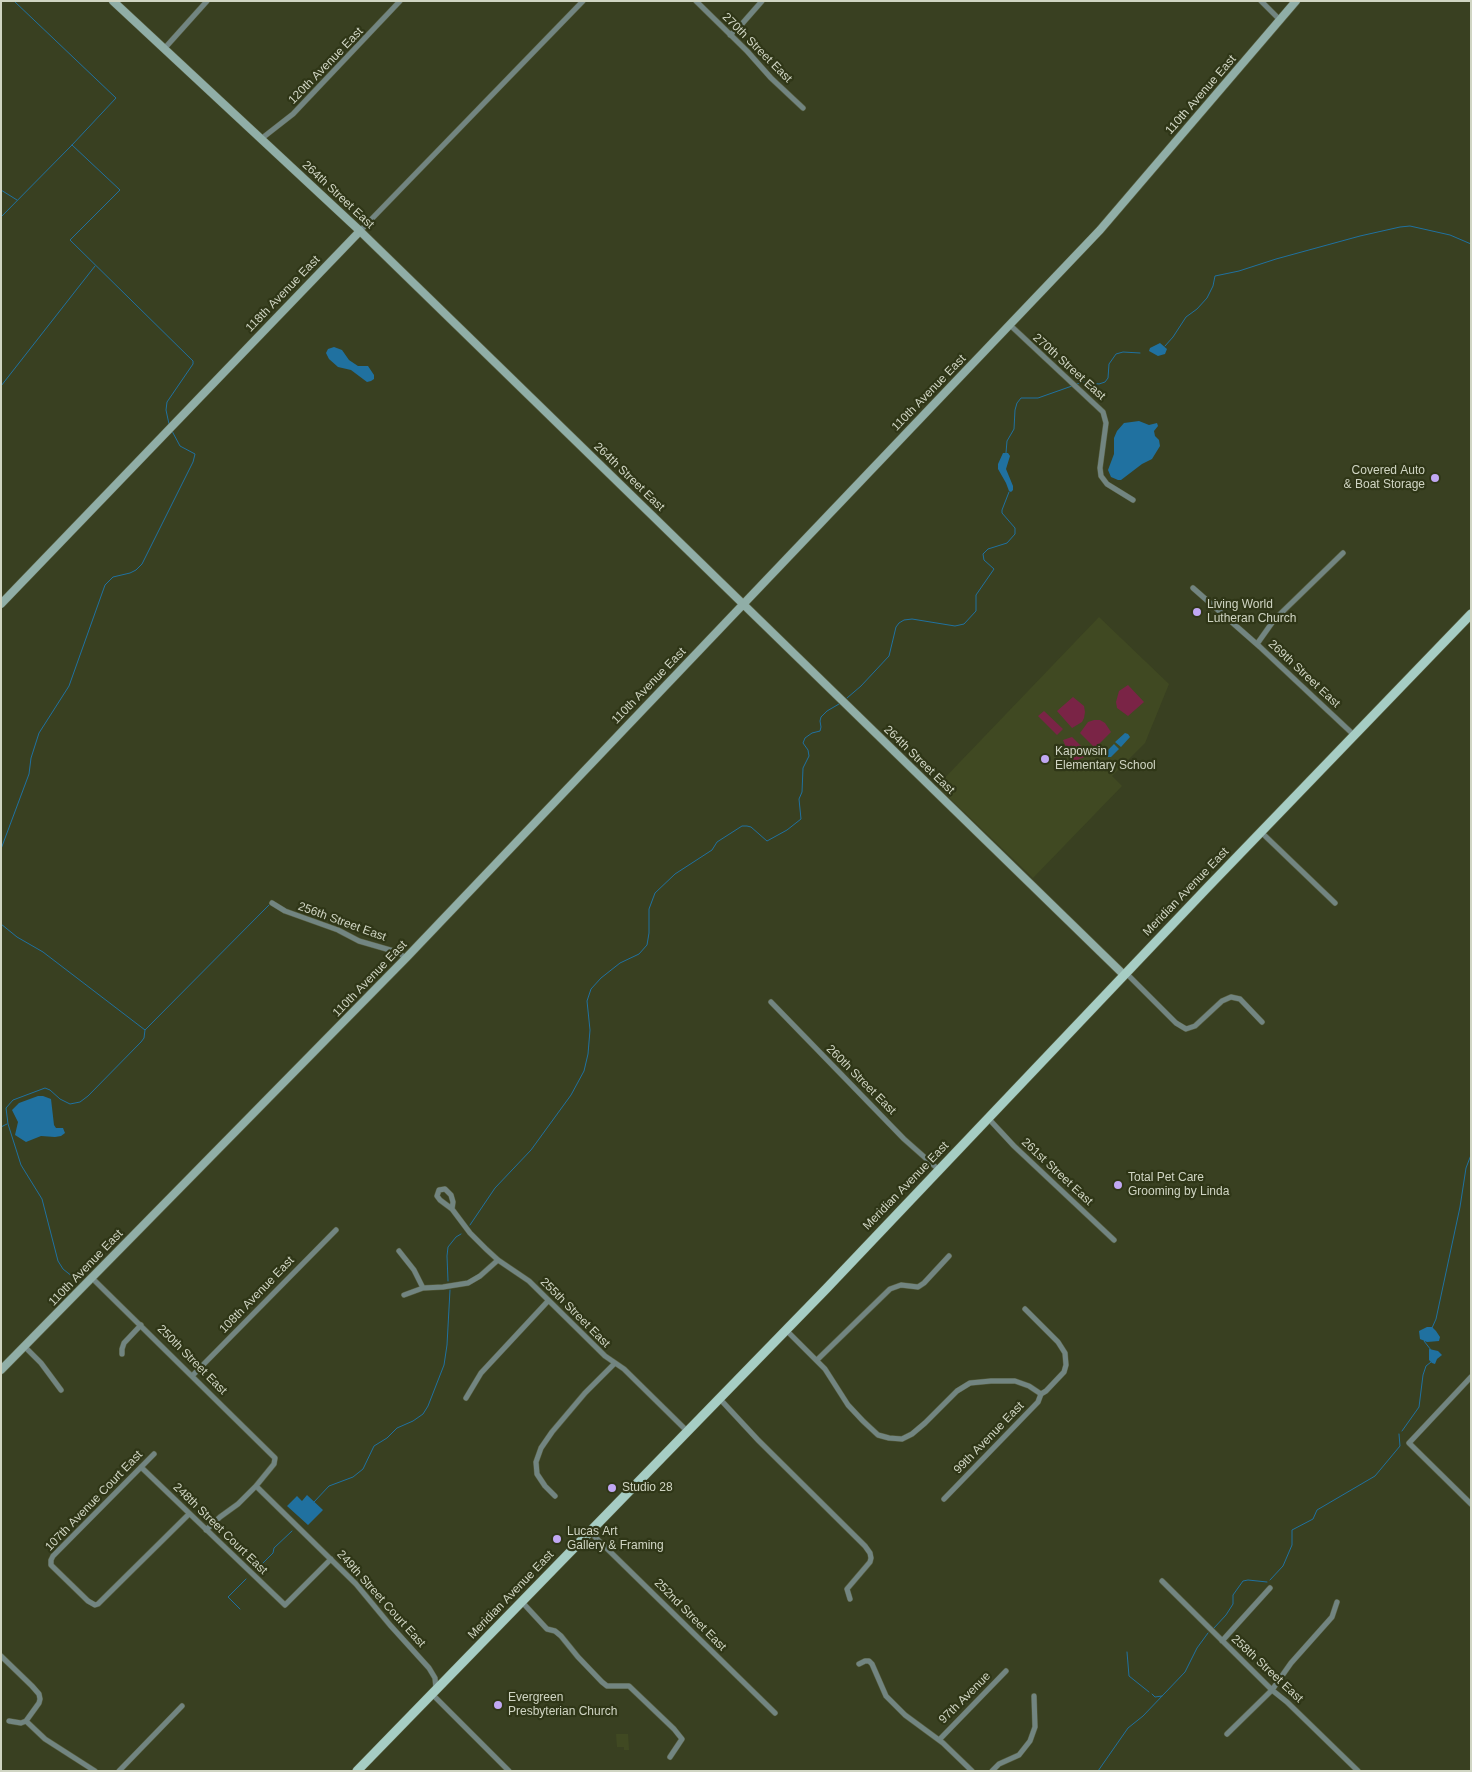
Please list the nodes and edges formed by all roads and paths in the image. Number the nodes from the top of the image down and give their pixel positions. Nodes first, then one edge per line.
1 (113, 1) edge
2 (207, 1) edge
3 (400, 1) edge
4 (583, 1) edge
5 (696, 1) edge
6 (762, 1) edge
7 (1262, 1) edge
8 (1296, 1) edge
9 (1280, 20) junction
10 (730, 34) junction
11 (164, 49) junction
12 (804, 108) dead end
13 (261, 139) junction
14 (360, 231) junction
15 (1010, 325) junction
16 (1133, 500) dead end
17 (1343, 553) dead end
18 (1194, 588) dead end
19 (1, 604) edge
20 (743, 604) junction
21 (1471, 614) edge
22 (1257, 644) junction
23 (1354, 736) junction
24 (1261, 832) junction
25 (272, 903) dead end
26 (1335, 903) dead end
27 (406, 958) junction
28 (1125, 974) junction
29 (771, 1002) dead end
30 (1262, 1022) dead end
31 (988, 1118) junction
32 (938, 1170) junction
33 (452, 1209) dead end
34 (336, 1230) dead end
35 (1114, 1240) dead end
36 (399, 1250) dead end
37 (949, 1256) dead end
38 (498, 1260) junction
39 (92, 1278) junction
40 (423, 1288) junction
41 (404, 1295) dead end
42 (548, 1301) junction
43 (1025, 1309) dead end
44 (141, 1325) junction
45 (785, 1329) junction
46 (25, 1347) junction
47 (122, 1354) dead end
48 (817, 1360) junction
49 (615, 1363) junction
50 (1, 1370) edge
51 (193, 1375) junction
52 (1471, 1377) edge
53 (61, 1390) dead end
54 (1041, 1394) junction
55 (466, 1398) dead end
56 (719, 1398) junction
57 (686, 1430) junction
58 (154, 1454) dead end
59 (141, 1467) junction
60 (256, 1486) junction
61 (556, 1496) dead end
62 (944, 1499) dead end
63 (1471, 1504) edge
64 (189, 1514) junction
65 (206, 1530) junction
66 (590, 1532) junction
67 (330, 1559) junction
68 (1162, 1581) dead end
69 (1270, 1588) dead end
70 (850, 1599) dead end
71 (522, 1602) junction
72 (1337, 1602) dead end
73 (1222, 1641) junction
74 (1, 1656) edge
75 (859, 1664) dead end
76 (1006, 1671) dead end
77 (1272, 1690) junction
78 (434, 1692) junction
79 (1034, 1696) dead end
80 (182, 1706) dead end
81 (775, 1713) dead end
82 (26, 1720) junction
83 (9, 1721) dead end
84 (1227, 1734) dead end
85 (939, 1740) junction
86 (670, 1757) dead end
87 (358, 1770) edge
88 (95, 1771) edge
89 (119, 1771) edge
90 (509, 1771) edge
91 (972, 1771) edge
92 (992, 1771) edge
93 (1358, 1771) edge

1 - 11 street, 264th Street East
2 - 11 street
3 - 13 street, 120th Avenue East
4 - 14 street, 118th Avenue East
5 - 10 street, 270th Street East
6 - 10 street
7 - 9 street
8 - 9 street, 110th Avenue East
9 - 15 street, 110th Avenue East
10 - 12 street, 270th Street East
11 - 13 street, 264th Street East
13 - 14 street, 264th Street East
14 - 19 street, 118th Avenue East
14 - 20 street, 264th Street East
15 - 16 street, 270th Street East
15 - 20 street, 110th Avenue East
17 - 22 street
18 - 22 street, 269th Street East
20 - 27 street, 110th Avenue East
20 - 28 street, 264th Street East
21 - 23 main road, Meridian Avenue East
22 - 23 street, 269th Street East
23 - 24 main road, Meridian Avenue East
24 - 26 street
24 - 28 main road, Meridian Avenue East
25 - 27 street, 256th Street East
27 - 39 street, 110th Avenue East
28 - 30 street
28 - 31 main road, Meridian Avenue East
29 - 32 street, 260th Street East
31 - 32 main road, Meridian Avenue East
31 - 35 street, 261st Street East
32 - 45 main road, Meridian Avenue East
33 - 38 street, 255th Street East
34 - 51 street, 108th Avenue East
36 - 40 street
37 - 48 street
38 - 40 street
38 - 42 street, 255th Street East
39 - 44 street, 250th Street East
39 - 46 street, 110th Avenue East
40 - 41 street
42 - 49 street, 255th Street East
42 - 55 street
43 - 54 street, 99th Avenue East
44 - 47 street
44 - 51 street, 250th Street East
45 - 48 street
45 - 56 main road, Meridian Avenue East
46 - 50 street, 110th Avenue East
46 - 53 street
48 - 54 street
49 - 57 street, 255th Street East
49 - 61 street
51 - 60 street, 250th Street East
52 - 63 street
54 - 62 street, 99th Avenue East
56 - 57 main road, Meridian Avenue East
56 - 70 street
57 - 66 main road, Meridian Avenue East
58 - 59 street, 107th Avenue Court East
59 - 64 street, 248th Street Court East
59 - 64 street, 107th Avenue Court East
60 - 65 street
60 - 67 street, 249th Street Court East
64 - 65 street, 248th Street Court East
65 - 67 street, 248th Street Court East
66 - 71 main road, Meridian Avenue East
66 - 81 street, 252nd Street East
67 - 78 street, 249th Street Court East
68 - 73 street, 258th Street East
69 - 73 street
71 - 78 main road, Meridian Avenue East
71 - 86 street
72 - 77 street
73 - 77 street, 258th Street East
74 - 82 street
75 - 85 street
76 - 85 street, 97th Avenue
77 - 84 street
77 - 93 street, 258th Street East
78 - 87 main road, Meridian Avenue East
78 - 90 street
79 - 92 street
80 - 89 street
82 - 83 street
82 - 88 street
85 - 91 street

